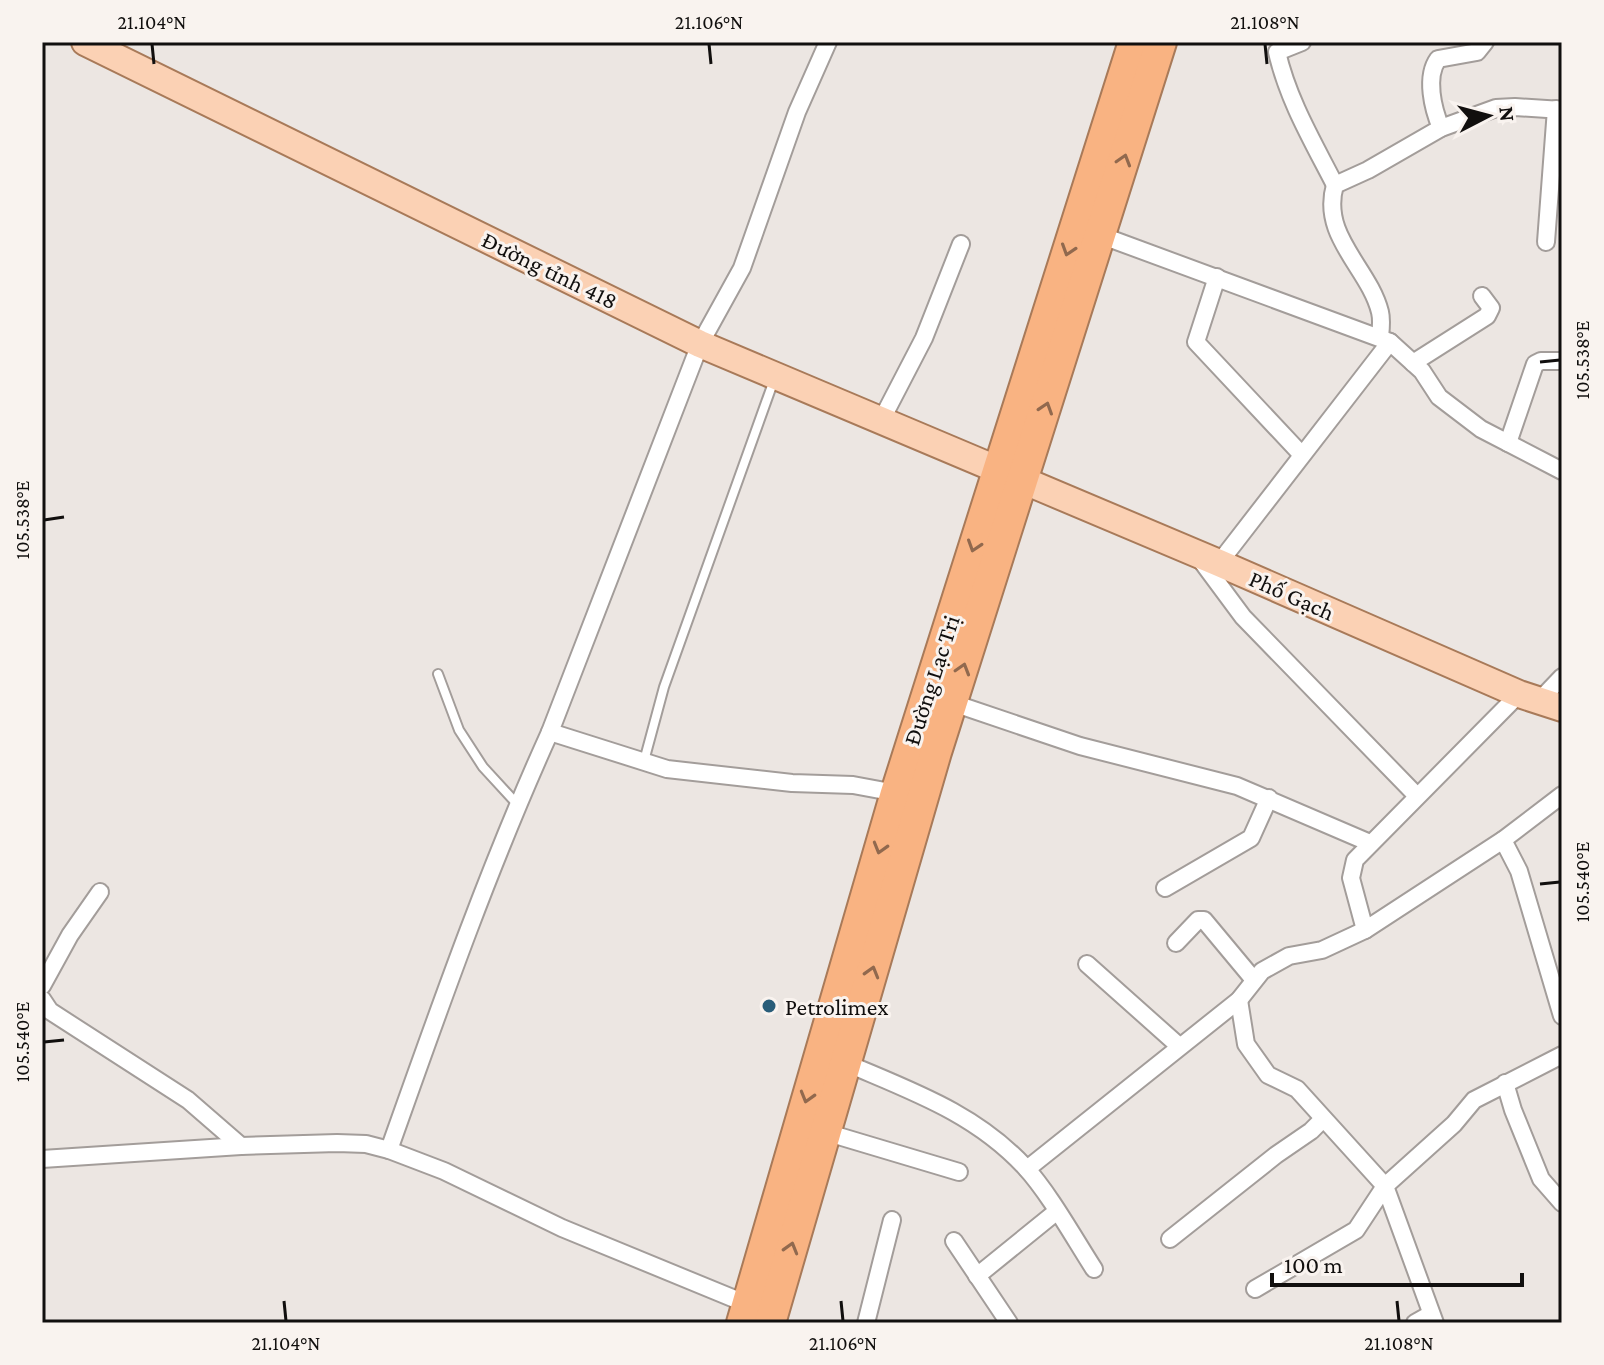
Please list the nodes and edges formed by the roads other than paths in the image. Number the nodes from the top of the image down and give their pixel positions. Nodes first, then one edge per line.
1 (85, 42) edge
2 (828, 42) edge
3 (1134, 42) edge
4 (1161, 42) edge
5 (1302, 42) edge
6 (1485, 42) edge
7 (1274, 47) edge
8 (1559, 110) edge
9 (1441, 128) junction
10 (1335, 185) junction
11 (1100, 235) junction
12 (1546, 242) dead end
13 (961, 244) dead end
14 (1217, 277) junction
15 (1482, 296) dead end
16 (1385, 339) junction
17 (700, 344) junction
18 (1562, 361) edge
19 (1413, 363) junction
20 (776, 376) junction
21 (882, 419) junction
22 (1508, 443) junction
23 (1302, 455) junction
24 (1562, 471) edge
25 (1010, 477) junction
26 (1208, 558) junction
27 (438, 674) dead end
28 (1562, 677) edge
29 (1540, 701) edge
30 (953, 703) junction
31 (550, 732) junction
32 (643, 762) junction
33 (896, 793) junction
34 (1562, 795) edge
35 (1417, 796) junction
36 (1269, 798) junction
37 (517, 804) junction
38 (1503, 840) junction
39 (1370, 843) junction
40 (1165, 888) dead end
41 (100, 892) dead end
42 (1365, 930) junction
43 (1176, 943) dead end
44 (1087, 964) dead end
45 (1254, 980) junction
46 (42, 986) edge
47 (1239, 1000) junction
48 (45, 1011) edge
49 (1562, 1016) edge
50 (1179, 1046) junction
51 (1562, 1055) edge
52 (846, 1063) junction
53 (1505, 1083) junction
54 (1323, 1119) junction
55 (825, 1132) junction
56 (241, 1146) junction
57 (389, 1150) junction
58 (42, 1159) edge
59 (1027, 1169) junction
60 (959, 1172) dead end
61 (1385, 1186) junction
62 (1562, 1203) edge
63 (1056, 1212) junction
64 (892, 1220) dead end
65 (1170, 1239) dead end
66 (954, 1241) dead end
67 (1094, 1269) dead end
68 (977, 1276) junction
69 (1255, 1289) dead end
70 (753, 1317) edge
71 (1433, 1318) edge
72 (866, 1323) edge
73 (1009, 1323) edge
74 (1415, 1323) edge

1 - 17 main road, Đường tỉnh 418
2 - 17 street
3 -> 25 highway, Đường Lạc Trị
11 -> 4 highway, Đường Lạc Trị
5 - 7 street
6 - 9 street
7 - 10 street
8 - 9 street
8 - 12 street
9 - 10 street
10 - 16 street
11 - 14 street
25 -> 11 highway, Đường Lạc Trị
13 - 21 street
14 - 16 street
14 - 23 street
15 - 19 street
16 - 19 street
16 - 23 street
17 - 20 main road, Đường tỉnh 418
17 - 31 street
18 - 22 street
19 - 22 street
20 - 21 main road, Đường tỉnh 418
20 - 32 lane
21 - 25 main road, Đường tỉnh 418
22 - 24 street
23 - 26 street
25 - 26 main road, Phố Gạch
30 -> 25 highway, Đường Lạc Trị
25 -> 33 highway, Đường Lạc Trị
26 - 29 main road, Phố Gạch
26 - 35 street
27 - 37 lane
28 - 29 street
29 - 35 street
30 - 36 street
52 -> 30 highway, Đường Lạc Trị
31 - 32 street
31 - 37 street
32 - 33 street
33 -> 70 highway, Đường Lạc Trị
34 - 38 street
35 - 39 street
36 - 39 street
36 - 40 street
37 - 57 street
38 - 42 street
38 - 49 street
39 - 42 street
41 - 46 street
42 - 45 street
43 - 45 street
44 - 50 street
45 - 47 street
47 - 50 street
47 - 54 street
48 - 56 street
50 - 59 street
51 - 53 street
52 - 55 highway, Đường Lạc Trị
52 - 59 street
53 - 61 street
53 - 62 street
54 - 61 street
54 - 65 street
55 - 60 street
70 -> 55 highway, Đường Lạc Trị
56 - 57 street
56 - 58 street
57 - 70 street
59 - 63 street
61 - 69 street
61 - 71 street
63 - 67 street
63 - 68 street
64 - 72 street
66 - 68 street
68 - 73 street
71 - 74 street

